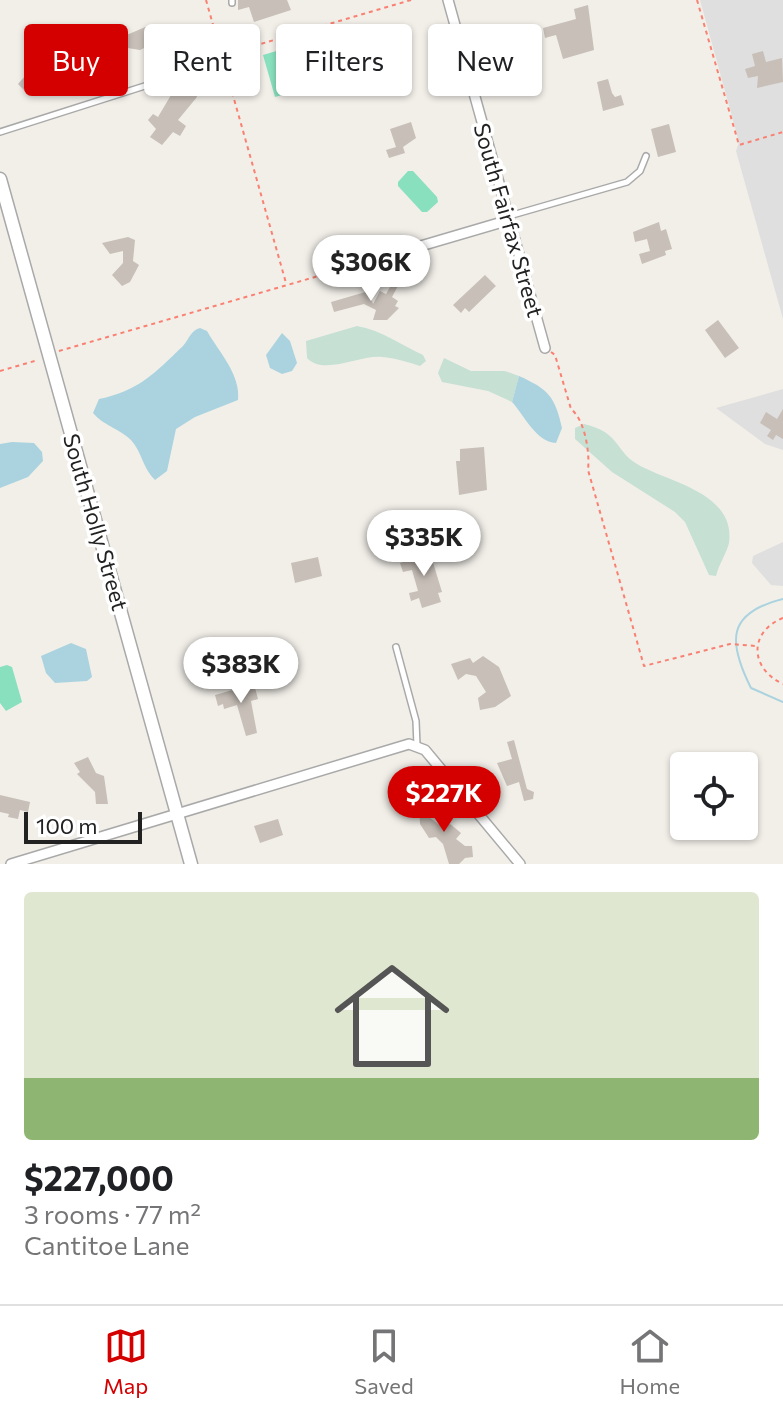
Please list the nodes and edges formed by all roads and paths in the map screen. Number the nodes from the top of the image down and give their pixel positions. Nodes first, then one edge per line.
1 (206, 0) edge
2 (411, 0) edge
3 (448, 0) edge
4 (697, 0) edge
5 (213, 24) edge
6 (260, 44) edge
7 (144, 86) edge
8 (234, 96) edge
9 (0, 132) edge
10 (783, 132) edge
11 (646, 156) dead end
12 (0, 179) edge
13 (5, 217) edge
14 (509, 218) junction
15 (407, 250) joint
16 (287, 284) junction
17 (545, 348) joint
18 (49, 356) junction
19 (0, 371) edge
20 (783, 618) edge
21 (756, 646) junction
22 (396, 647) dead end
23 (783, 684) edge
24 (413, 745) junction
25 (178, 816) junction
26 (32, 861) edge
27 (11, 864) edge
28 (191, 864) edge
29 (520, 864) edge

1 - 5 path
2 - 6 path
3 - 14 street, South Fairfax Street
4 - 10 path
7 - 9 lane
8 - 16 path
11 - 14 lane
12 - 13 street, South Holly Street
13 - 18 street, South Holly Street
14 - 15 street
14 - 17 street, South Fairfax Street
15 - 16 path
16 - 18 path
17 - 21 path
18 - 19 path
18 - 25 street, South Holly Street
20 - 21 path
21 - 23 path
22 - 24 lane
24 - 25 street
24 - 29 street
25 - 26 street
25 - 28 street, South Holly Street
26 - 27 street

